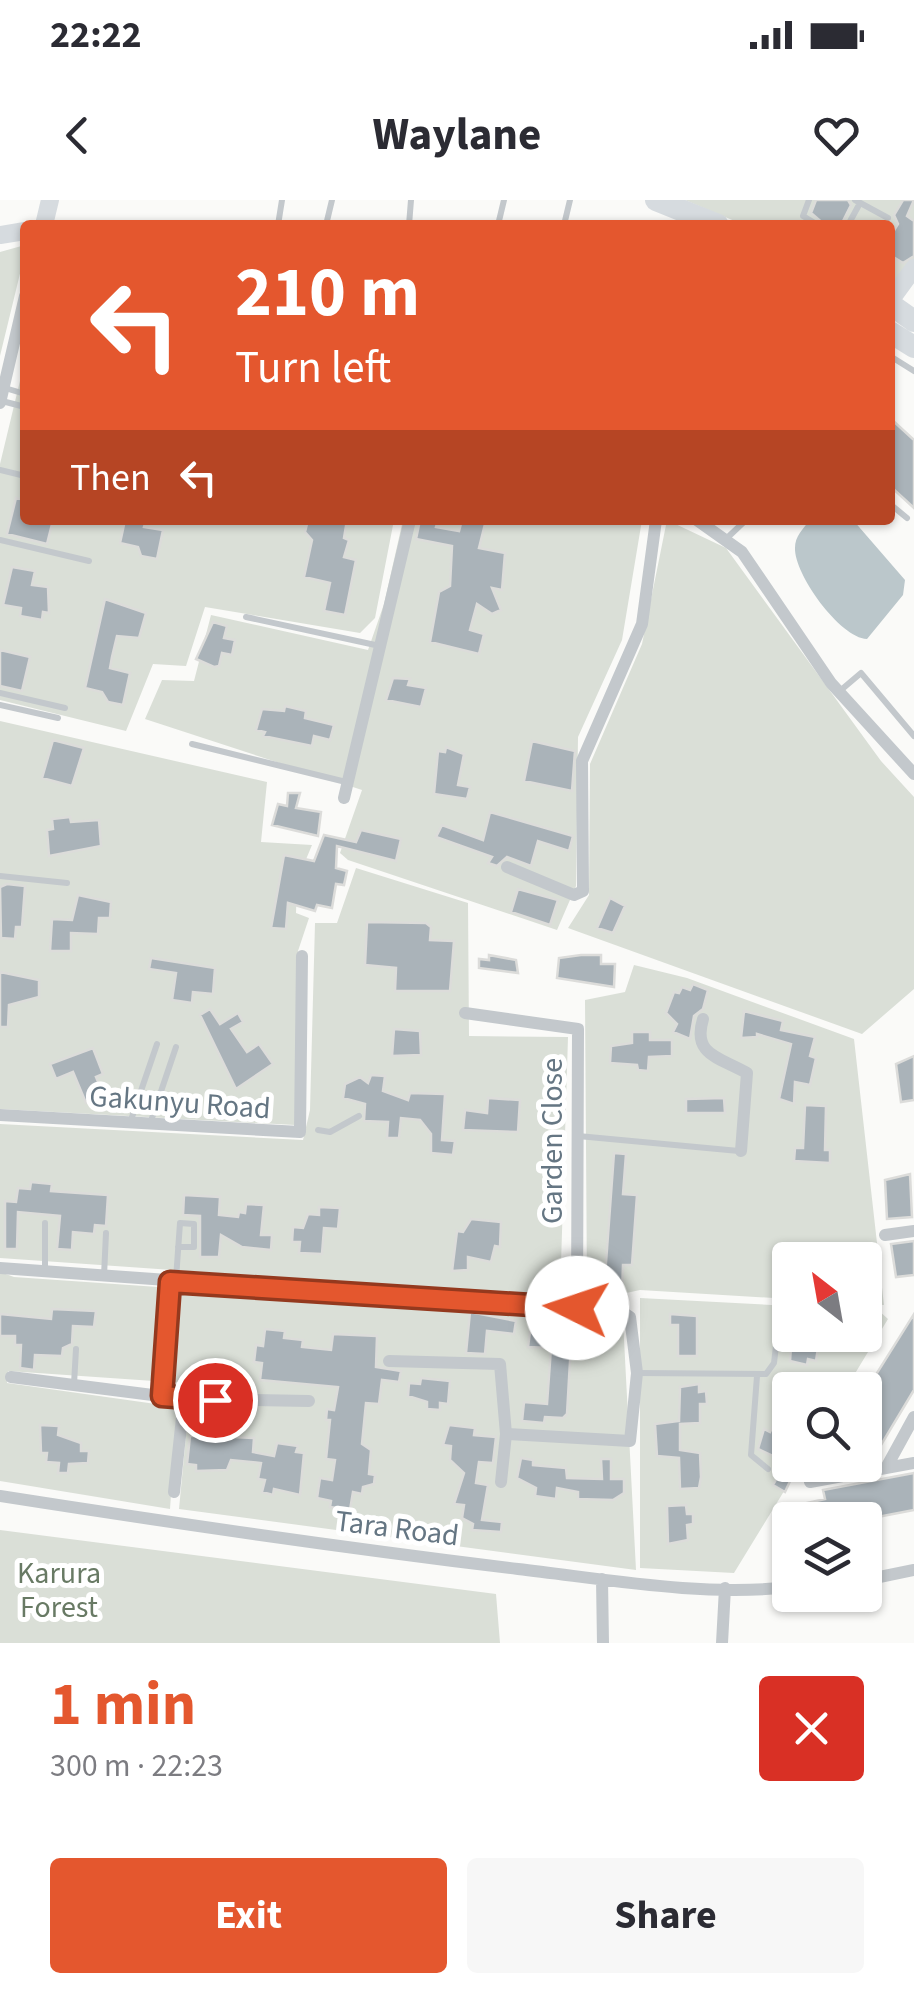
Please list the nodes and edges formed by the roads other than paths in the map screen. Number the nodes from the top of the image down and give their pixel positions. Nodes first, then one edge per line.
1 (656, 200) edge
2 (857, 201) edge
3 (888, 218) dead end
4 (706, 220) edge
5 (914, 268) edge
6 (895, 296) edge
7 (20, 324) edge
8 (1, 397) edge
9 (895, 508) edge
10 (908, 518) dead end
11 (409, 525) edge
12 (655, 525) edge
13 (706, 525) edge
14 (741, 525) edge
15 (727, 538) junction
16 (0, 540) edge
17 (90, 561) dead end
18 (246, 617) dead end
19 (380, 646) junction
20 (0, 693) edge
21 (838, 693) junction
22 (0, 706) edge
23 (65, 708) dead end
24 (58, 718) dead end
25 (914, 736) edge
26 (192, 744) dead end
27 (914, 774) edge
28 (348, 783) junction
29 (344, 798) dead end
30 (507, 867) dead end
31 (0, 876) edge
32 (67, 883) dead end
33 (302, 956) dead end
34 (465, 1012) dead end
35 (703, 1019) dead end
36 (157, 1044) dead end
37 (176, 1046) dead end
38 (0, 1115) edge
39 (359, 1116) dead end
40 (130, 1124) junction
41 (150, 1125) junction
42 (309, 1129) junction
43 (576, 1136) junction
44 (743, 1151) joint
45 (45, 1222) dead end
46 (914, 1231) edge
47 (106, 1233) dead end
48 (885, 1235) dead end
49 (178, 1246) dead end
50 (0, 1268) edge
51 (45, 1272) junction
52 (104, 1276) junction
53 (173, 1282) junction
54 (577, 1308) junction
55 (76, 1349) dead end
56 (775, 1352) edge
57 (389, 1361) dead end
58 (637, 1373) junction
59 (757, 1376) junction
60 (10, 1377) dead end
61 (74, 1385) junction
62 (162, 1396) junction
63 (184, 1399) junction
64 (310, 1401) dead end
65 (914, 1417) edge
66 (506, 1434) junction
67 (914, 1462) edge
68 (886, 1468) junction
69 (768, 1469) dead end
70 (882, 1469) edge
71 (501, 1482) dead end
72 (174, 1492) dead end
73 (0, 1496) edge
74 (914, 1570) edge
75 (882, 1577) edge
76 (602, 1578) junction
77 (726, 1588) junction
78 (772, 1588) edge
79 (603, 1643) edge
80 (722, 1643) edge

1 - 4 highway
2 - 3 lane
5 - 6 street
7 - 8 street
9 - 10 lane
11 - 19 street
12 - 30 street
13 - 15 street
14 - 15 lane
15 - 21 street
16 - 17 lane
18 - 19 lane
19 - 28 street
20 - 23 lane
21 - 25 lane
21 - 27 street
22 - 24 lane
26 - 28 lane
28 - 29 street
31 - 32 lane
33 - 42 street, Gakunyu Road
34 - 43 street, Garden Close
35 - 44 street
36 - 40 lane
37 - 41 lane
38 - 40 street, Gakunyu Road
39 - 42 lane
40 - 41 street, Gakunyu Road
41 - 42 street, Gakunyu Road
43 - 44 lane
43 - 54 street, Garden Close
45 - 51 lane
46 - 48 street
47 - 52 lane
49 - 53 lane
50 - 51 street
51 - 52 street
52 - 53 street
53 - 54 street
53 - 62 street
54 - 58 street
55 - 61 lane
56 - 59 lane
57 - 66 street
58 - 59 lane
58 - 66 street
59 - 69 lane
60 - 61 street
61 - 62 street
62 - 63 street
63 - 64 street
63 - 72 street
65 - 68 street
66 - 71 street
67 - 68 street
68 - 70 street
73 - 76 street, Tara Road
74 - 75 street
76 - 77 street, Tara Road
76 - 79 street
77 - 78 street, Tara Road
77 - 80 street

